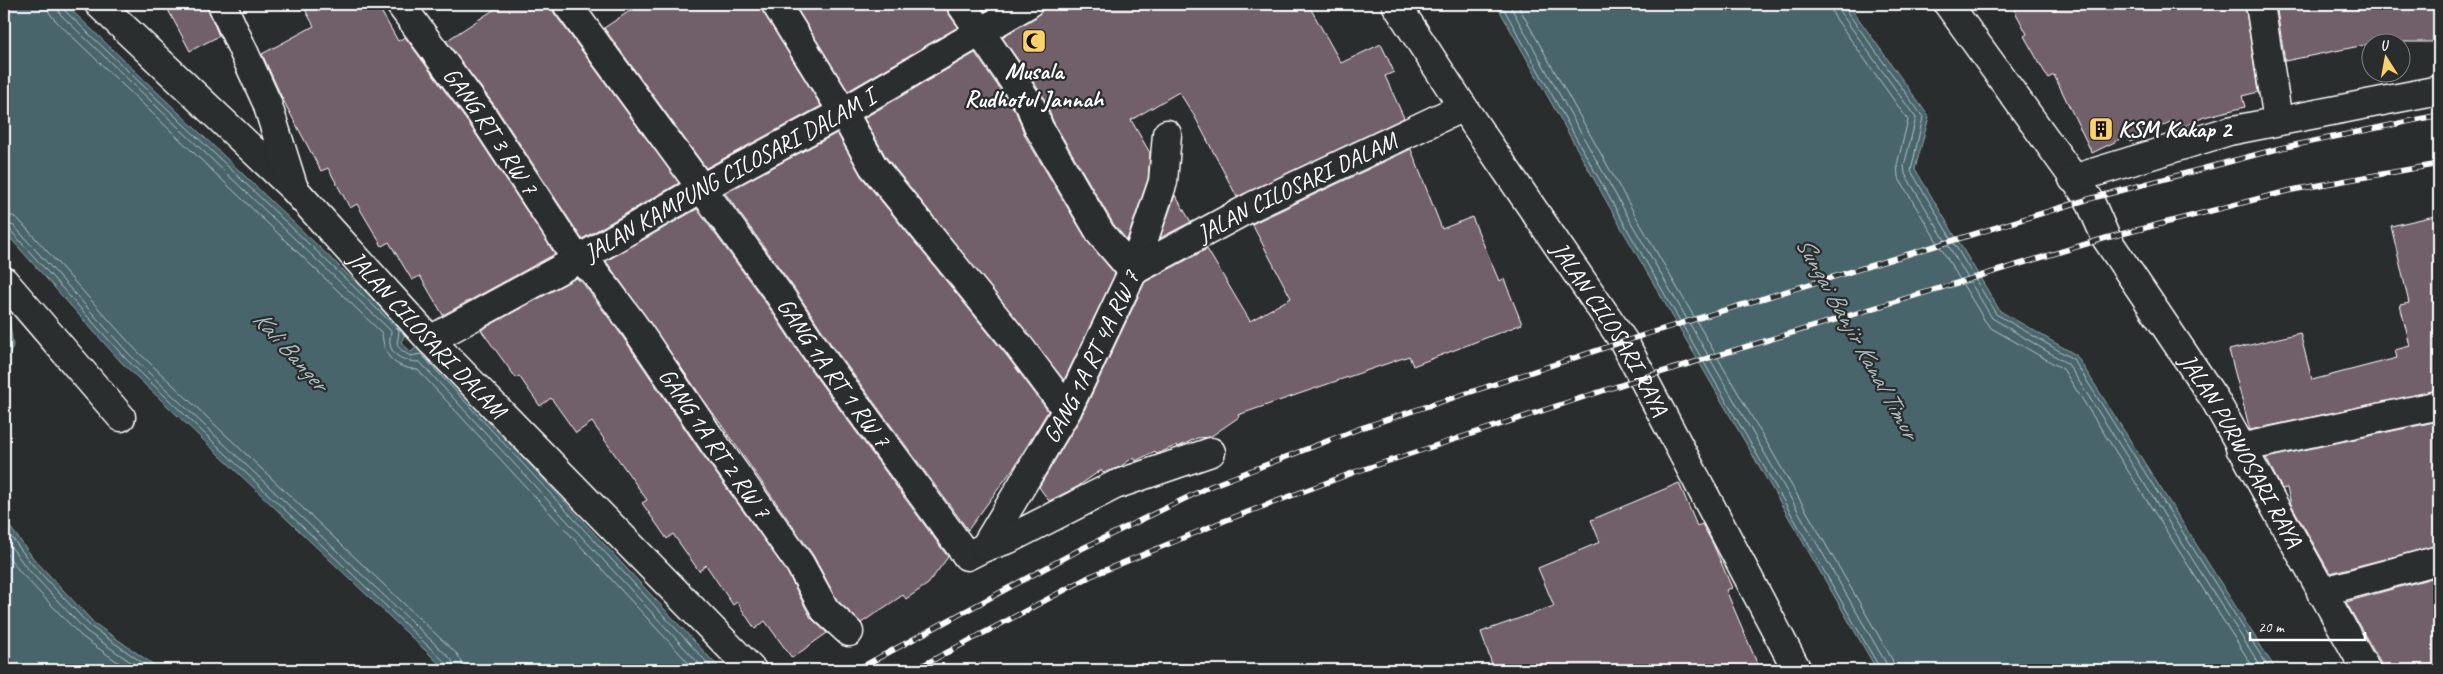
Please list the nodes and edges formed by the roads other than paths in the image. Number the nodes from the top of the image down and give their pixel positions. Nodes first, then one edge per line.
1 (99, 4) edge
2 (400, 4) edge
3 (567, 4) edge
4 (776, 4) edge
5 (961, 4) edge
6 (1028, 4) edge
7 (1396, 4) edge
8 (1948, 4) edge
9 (2260, 4) edge
10 (226, 13) edge
11 (980, 33) junction
12 (2439, 90) edge
13 (1463, 107) junction
14 (843, 112) junction
15 (2278, 121) junction
16 (1167, 134) dead end
17 (2073, 178) junction
18 (293, 188) junction
19 (700, 189) junction
20 (577, 260) junction
21 (1133, 271) junction
22 (4, 282) edge
23 (430, 340) junction
24 (2439, 405) edge
25 (1067, 410) junction
26 (121, 417) dead end
27 (2240, 448) junction
28 (1211, 452) dead end
29 (976, 552) junction
30 (2439, 560) edge
31 (2321, 592) junction
32 (849, 632) dead end
33 (752, 670) edge
34 (1797, 670) edge
35 (2366, 670) edge

1 - 18 street, JALAN CILOSARI DALAM
2 - 20 street, GANG RT 3 RW 7
3 - 19 street, GANG 1A RT 1 RW 7
4 - 14 street
5 - 11 street
6 - 11 street, JALAN KAMPUNG CILOSARI DALAM I
7 - 13 street, JALAN CILOSARI RAYA
8 - 17 street, JALAN PURWOSARI RAYA
9 - 15 street
10 - 18 street
11 - 14 street, JALAN KAMPUNG CILOSARI DALAM I
11 - 21 street
12 - 15 street
13 - 21 street, JALAN CILOSARI DALAM
13 - 34 street, JALAN CILOSARI RAYA
14 - 19 street, JALAN KAMPUNG CILOSARI DALAM I
14 - 25 street
15 - 17 street
16 - 21 street, GANG 1A RT 4A RW 7
17 - 27 street, JALAN PURWOSARI RAYA
18 - 23 street, JALAN CILOSARI DALAM
19 - 20 street, JALAN KAMPUNG CILOSARI DALAM I
19 - 29 street, GANG 1A RT 1 RW 7
20 - 23 street, JALAN KAMPUNG CILOSARI DALAM I
20 - 32 street, GANG 1A RT 2 RW 7
21 - 25 street, GANG 1A RT 4A RW 7
22 - 26 street
23 - 33 street, JALAN CILOSARI DALAM
24 - 27 street
25 - 29 street, GANG 1A RT 4A RW 7
27 - 31 street, JALAN PURWOSARI RAYA
28 - 29 street
30 - 31 street
31 - 35 street, JALAN PURWOSARI RAYA

